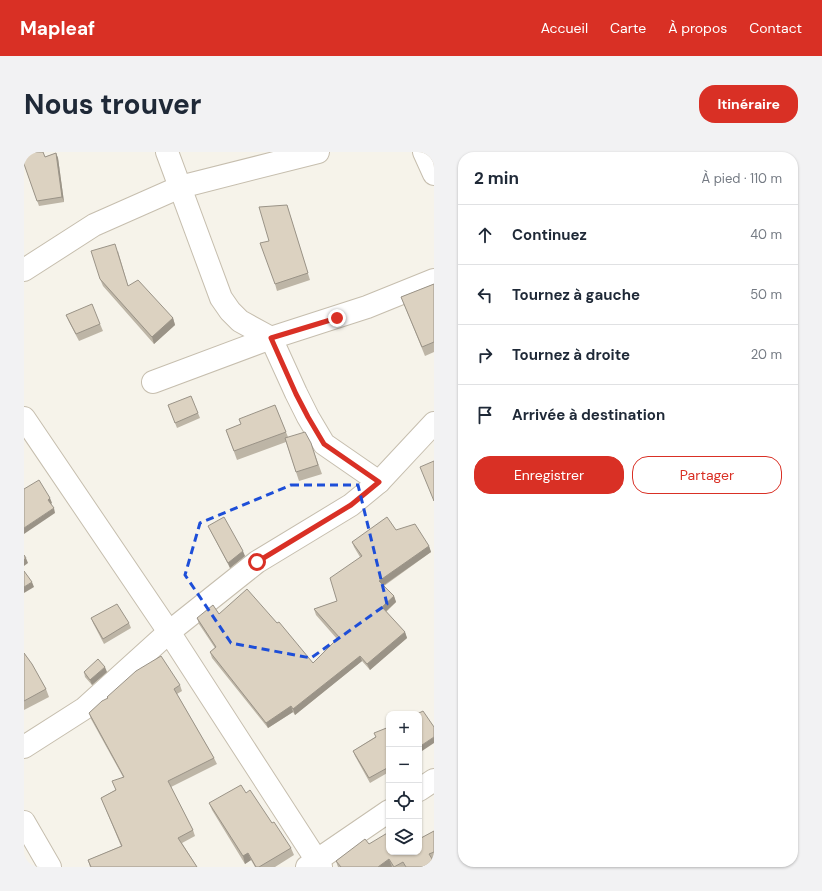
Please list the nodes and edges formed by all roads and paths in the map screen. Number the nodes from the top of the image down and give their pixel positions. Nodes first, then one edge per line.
1 (167, 152) edge
2 (318, 152) edge
3 (424, 152) edge
4 (434, 174) edge
5 (180, 187) junction
6 (24, 270) edge
7 (434, 280) edge
8 (271, 338) junction
9 (153, 382) dead end
10 (24, 418) edge
11 (434, 423) edge
12 (379, 482) junction
13 (169, 632) junction
14 (24, 747) edge
15 (434, 780) edge
16 (422, 788) edge
17 (386, 813) edge
18 (24, 822) edge
19 (315, 865) edge
20 (50, 867) edge

1 - 5 street
2 - 5 street
3 - 4 street
5 - 6 street
5 - 8 street
7 - 8 street
8 - 9 street
8 - 12 street
10 - 13 street
11 - 12 street
12 - 13 street
13 - 14 street
13 - 19 street
15 - 16 street
17 - 19 street
18 - 20 street

